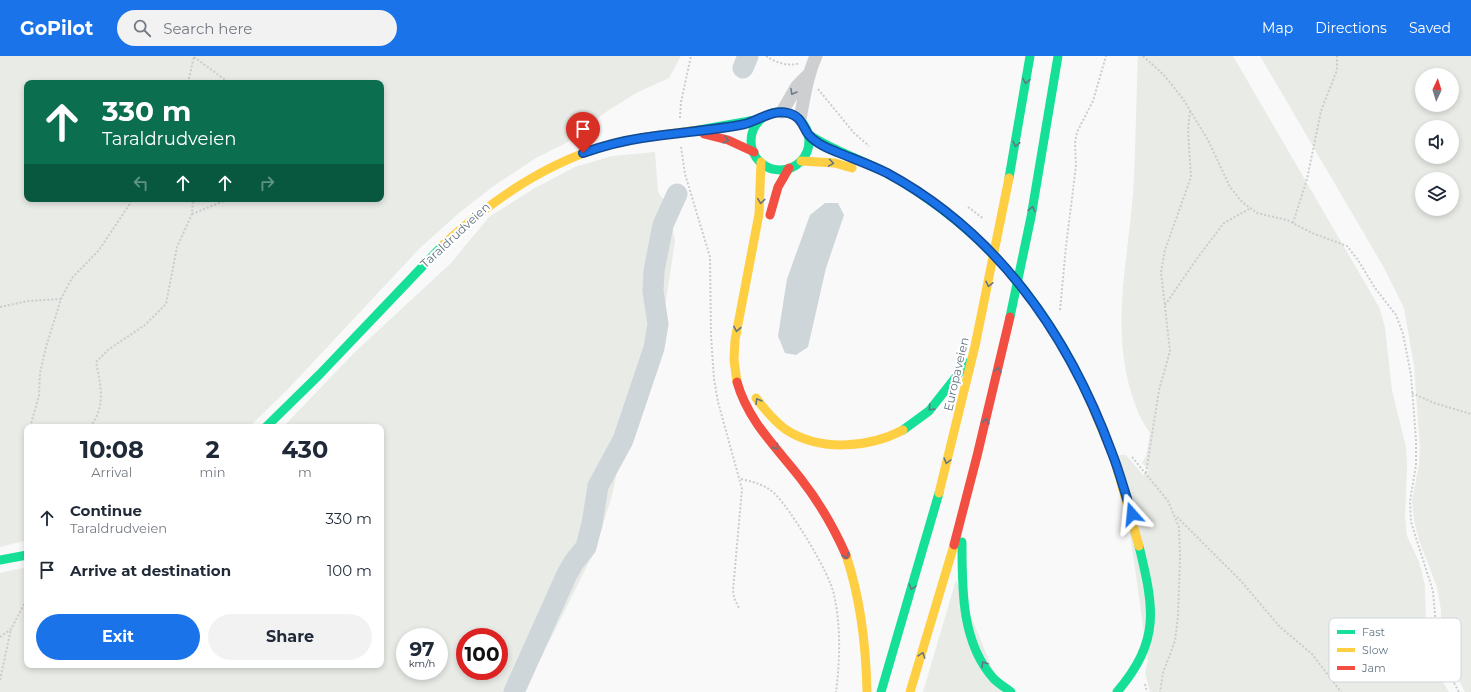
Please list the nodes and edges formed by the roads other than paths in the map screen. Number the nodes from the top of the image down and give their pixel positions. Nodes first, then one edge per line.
1 (816, 56) edge
2 (1030, 56) edge
3 (1058, 56) edge
4 (808, 75) junction
5 (782, 112) junction
6 (761, 119) junction
7 (800, 119) junction
8 (697, 132) junction
9 (808, 134) junction
10 (754, 152) junction
11 (801, 161) junction
12 (761, 162) junction
13 (789, 168) junction
14 (768, 223) dead end
15 (973, 355) junction
16 (752, 391) dead end
17 (269, 424) edge
18 (962, 513) junction
19 (24, 556) edge
20 (0, 560) edge
21 (1117, 675) dead end
22 (867, 692) edge
23 (881, 692) edge
24 (910, 692) edge
25 (1011, 692) edge
26 (1117, 692) edge

1 - 4 street
2 -> 15 main road, Europaveien
18 -> 3 main road
4 -> 5 street
4 - 7 street
5 - 6 main road
5 - 7 main road
6 - 8 main road, Taraldrudveien
6 - 10 main road
7 - 9 main road
8 -> 10 main road, Taraldrudveien
8 - 17 main road, Taraldrudveien
9 - 11 main road
9 - 26 main road
10 - 12 main road
11 - 13 main road
11 -> 21 main road
12 - 13 main road
12 -> 22 main road
13 - 14 main road
15 -> 16 main road
15 -> 23 main road, Europaveien
24 -> 18 main road
25 -> 18 main road
19 - 20 main road

